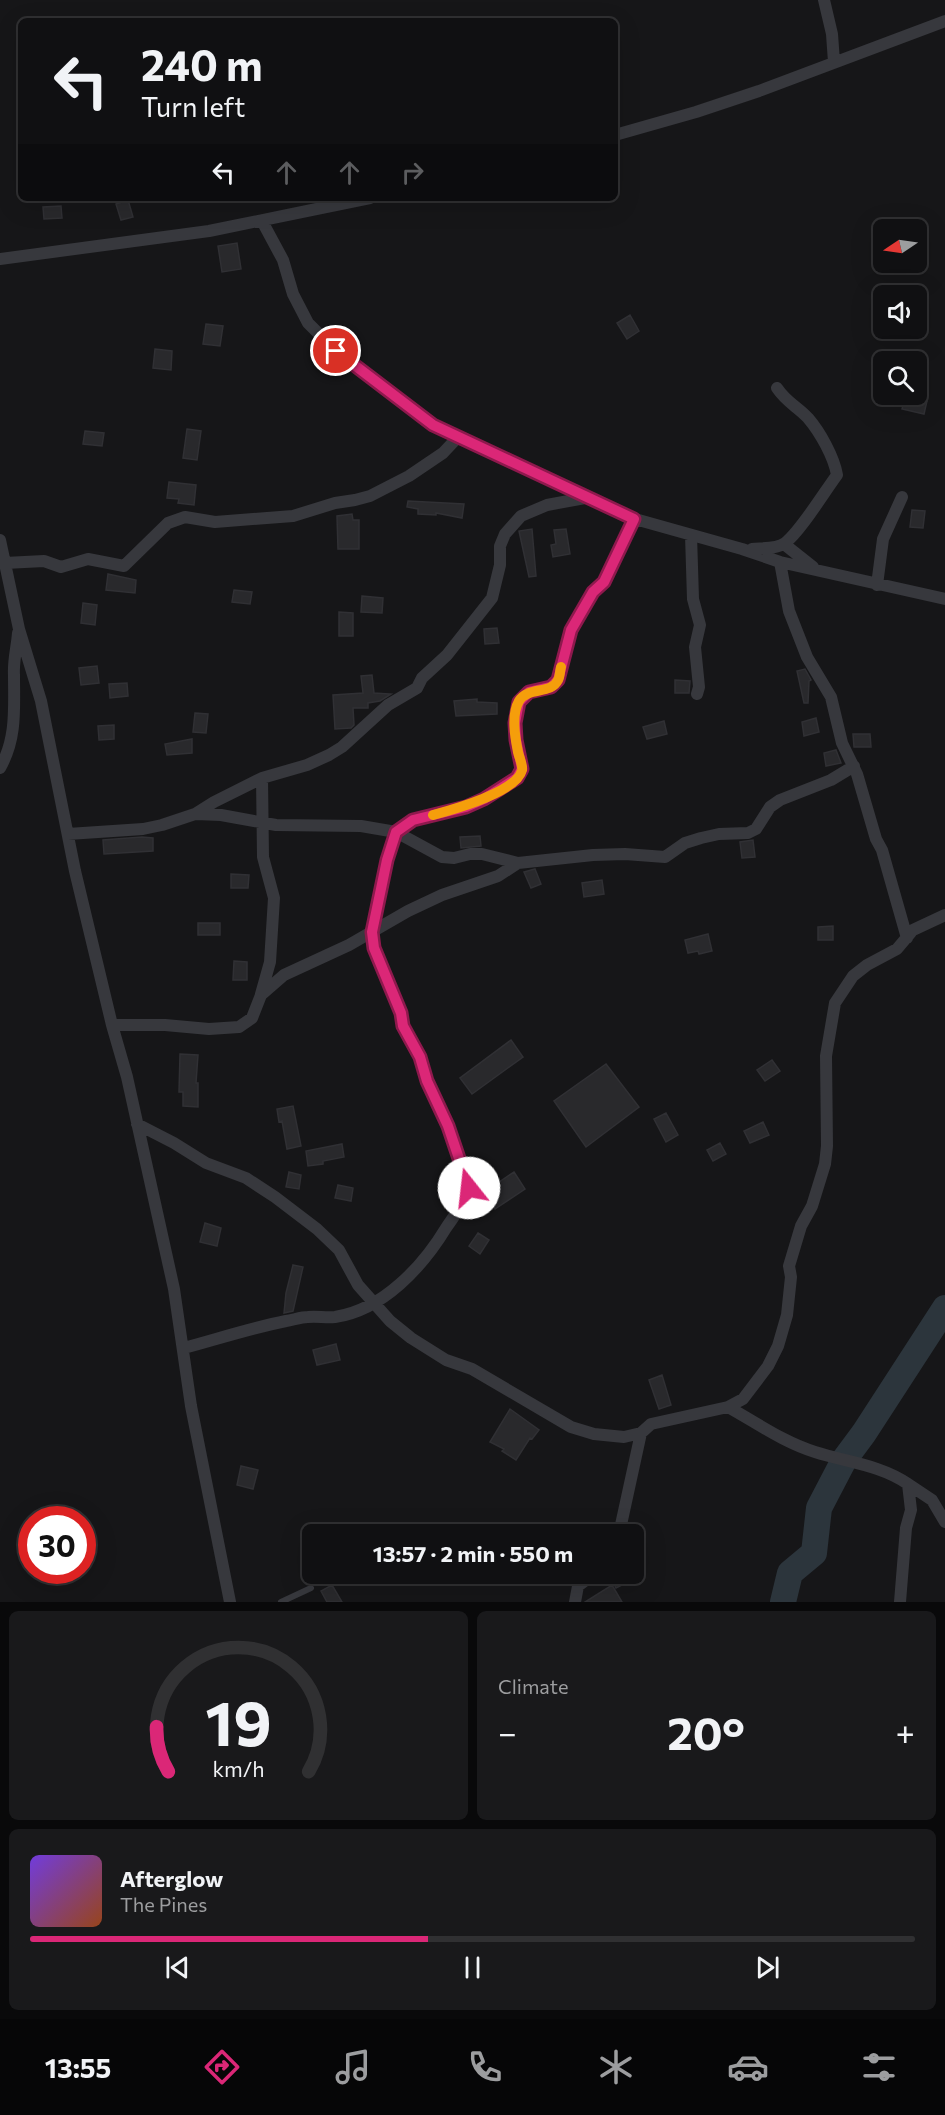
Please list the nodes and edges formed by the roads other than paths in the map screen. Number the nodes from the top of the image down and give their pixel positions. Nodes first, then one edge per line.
1 (824, 0) edge
2 (945, 21) edge
3 (834, 62) junction
4 (618, 134) edge
5 (356, 201) edge
6 (262, 221) junction
7 (0, 260) edge
8 (777, 388) dead end
9 (458, 437) junction
10 (902, 497) dead end
11 (585, 498) junction
12 (634, 519) junction
13 (691, 535) junction
14 (0, 540) edge
15 (784, 544) junction
16 (742, 549) junction
17 (780, 562) junction
18 (5, 563) junction
19 (817, 569) junction
20 (877, 585) junction
21 (945, 599) edge
22 (19, 629) junction
23 (697, 694) dead end
24 (854, 766) junction
25 (0, 768) edge
26 (262, 778) junction
27 (195, 814) junction
28 (263, 822) junction
29 (396, 832) junction
30 (68, 834) junction
31 (518, 863) junction
32 (945, 915) edge
33 (372, 932) junction
34 (907, 938) junction
35 (261, 995) junction
36 (112, 1025) junction
37 (137, 1125) junction
38 (372, 1302) junction
39 (184, 1348) junction
40 (728, 1407) junction
41 (641, 1433) junction
42 (908, 1484) junction
43 (945, 1522) edge
44 (621, 1524) edge
45 (582, 1584) edge
46 (311, 1587) dead end
47 (230, 1602) edge
48 (281, 1602) edge
49 (575, 1602) edge
50 (900, 1602) edge

1 - 3 street
2 - 3 street
3 - 4 street
5 - 6 street
6 - 7 street
6 - 9 street
8 - 15 street
9 - 11 street
9 - 18 street
10 - 20 street
11 - 12 street
11 - 26 street
12 - 13 street
12 - 29 street
13 - 16 street
13 - 23 street
14 - 18 street
15 - 16 street
15 - 19 street
16 - 17 street
17 - 19 street
17 - 24 street
18 - 22 street
19 - 20 street
20 - 21 street
22 - 25 street
22 - 30 street
24 - 31 street
24 - 34 street
26 - 27 street
26 - 28 street
27 - 28 street
27 - 30 street
28 - 29 street
28 - 35 street
29 - 31 street
29 - 33 street
30 - 36 street
31 - 33 street
32 - 34 street
33 - 35 street
33 - 38 street
34 - 40 street
35 - 36 street
36 - 37 street
37 - 38 street
37 - 39 street
38 - 39 street
38 - 41 street
39 - 47 street
40 - 41 street
40 - 42 street
41 - 44 street
42 - 43 street
42 - 50 street
45 - 49 street
46 - 48 lane

